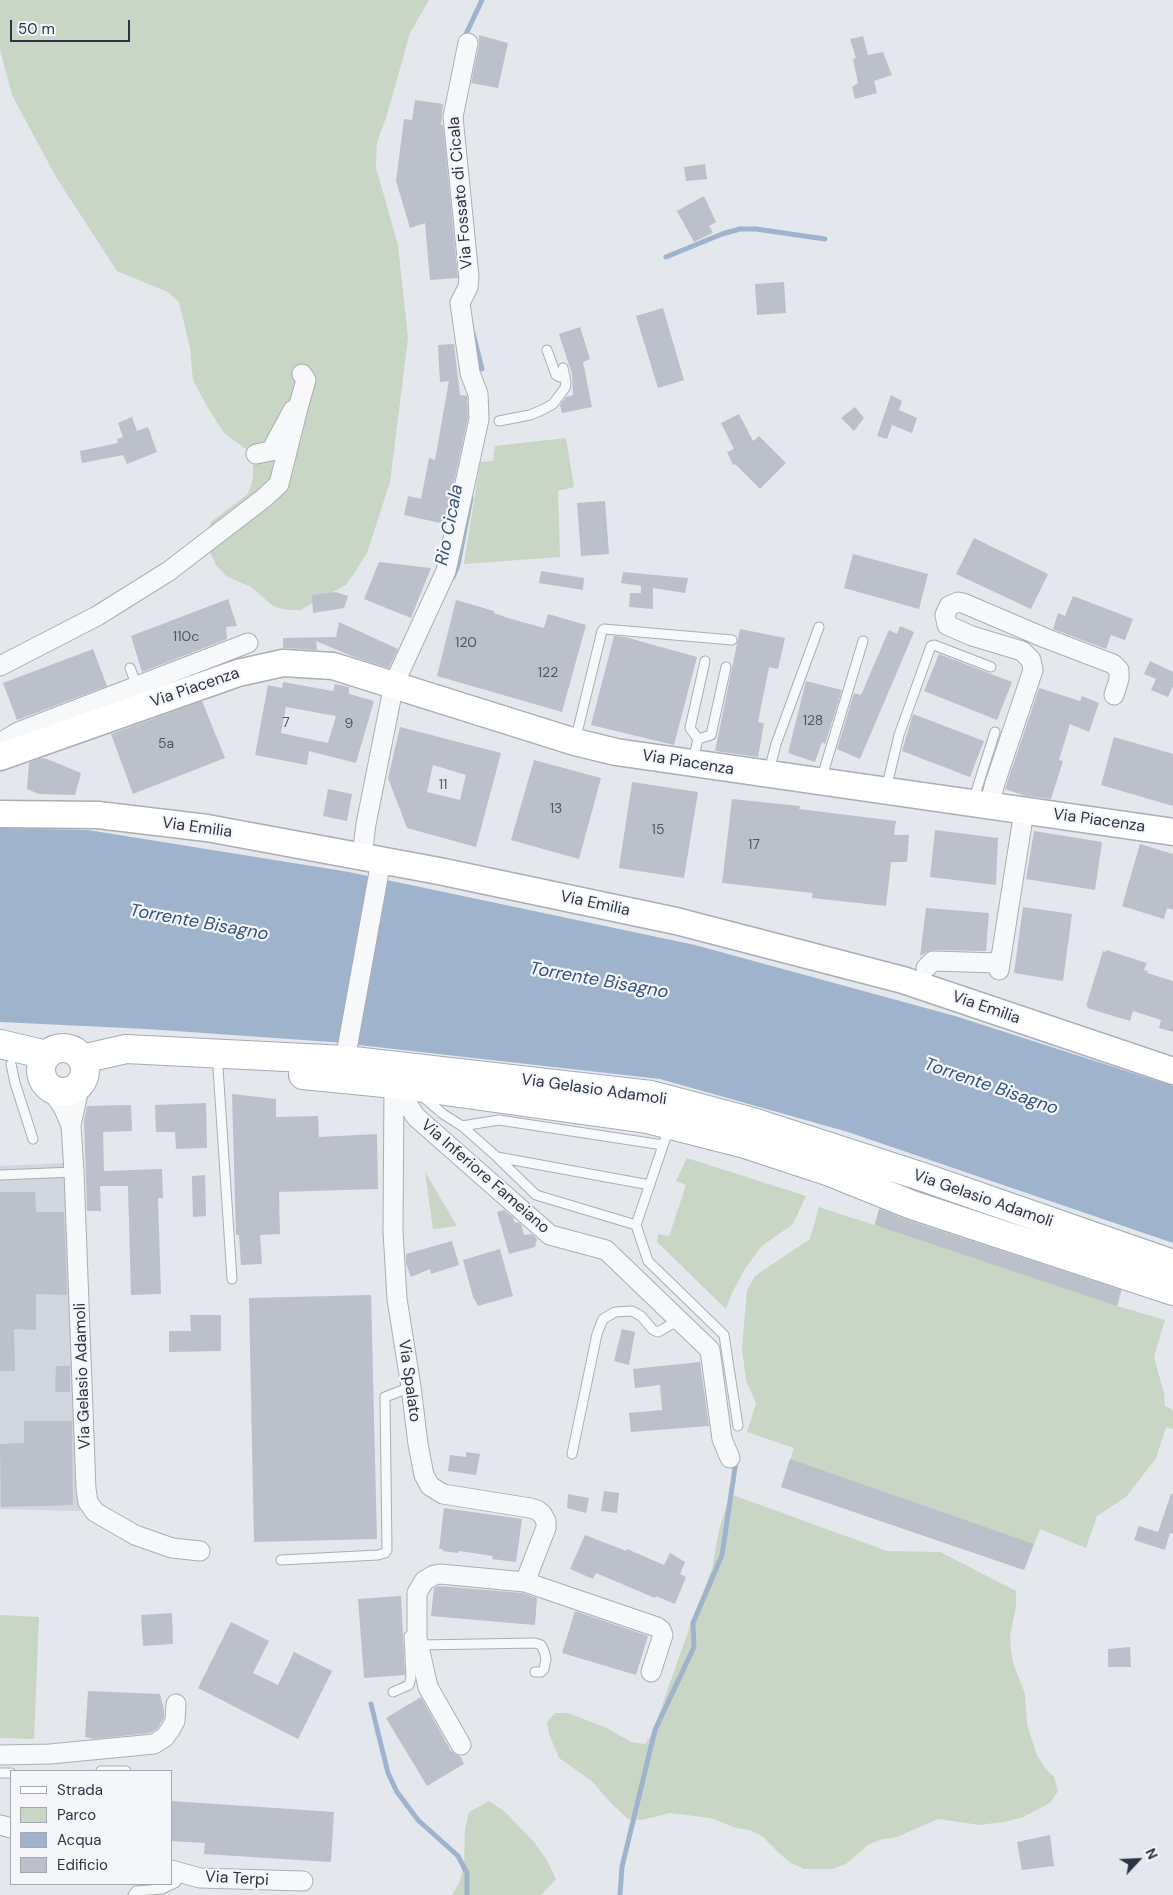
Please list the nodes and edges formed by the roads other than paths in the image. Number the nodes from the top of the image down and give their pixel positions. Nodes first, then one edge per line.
1 (468, 43) dead end
2 (547, 350) dead end
3 (302, 374) dead end
4 (298, 408) junction
5 (498, 421) dead end
6 (256, 454) dead end
7 (819, 627) dead end
8 (732, 640) dead end
9 (863, 641) dead end
10 (248, 643) dead end
11 (706, 661) dead end
12 (0, 666) edge
13 (726, 667) dead end
14 (991, 667) dead end
15 (130, 668) dead end
16 (394, 684) junction
17 (137, 686) junction
18 (1114, 695) dead end
19 (995, 732) dead end
20 (575, 742) junction
21 (0, 743) edge
22 (695, 751) junction
23 (0, 757) edge
24 (768, 774) junction
25 (820, 782) junction
26 (885, 791) junction
27 (980, 805) junction
28 (1024, 811) junction
29 (0, 814) edge
30 (1173, 832) edge
31 (374, 865) junction
32 (926, 968) dead end
33 (346, 1054) junction
34 (4, 1057) edge
35 (218, 1068) junction
36 (1173, 1071) edge
37 (46, 1073) junction
38 (82, 1073) junction
39 (403, 1086) junction
40 (71, 1125) junction
41 (462, 1126) junction
42 (666, 1135) junction
43 (33, 1139) dead end
44 (497, 1157) junction
45 (74, 1172) junction
46 (0, 1175) edge
47 (650, 1185) junction
48 (636, 1226) junction
49 (1173, 1264) edge
50 (232, 1279) dead end
51 (1173, 1291) edge
52 (679, 1320) junction
53 (411, 1387) junction
54 (738, 1426) dead end
55 (572, 1454) dead end
56 (730, 1458) dead end
57 (200, 1551) dead end
58 (281, 1560) dead end
59 (525, 1582) junction
60 (417, 1604) junction
61 (419, 1645) junction
62 (535, 1672) dead end
63 (651, 1672) dead end
64 (393, 1692) dead end
65 (176, 1704) dead end
66 (461, 1745) dead end
67 (0, 1755) edge
68 (177, 1871) edge
69 (303, 1882) dead end
70 (172, 1884) edge
71 (171, 1885) edge
72 (133, 1895) edge

1 - 16 street, Via Fossato di Cicala
2 - 5 lane
3 - 4 street
4 - 6 street
4 - 12 street
7 - 24 lane
8 - 20 lane
9 - 25 lane
10 - 17 street, Via Piacenza
11 - 22 lane
13 - 22 lane
14 - 26 lane
15 - 17 lane
16 - 20 main road, Via Piacenza
16 - 23 main road, Via Piacenza
16 - 31 street
17 - 21 street, Via Piacenza
18 - 27 street
19 - 27 lane
20 - 22 main road, Via Piacenza
22 - 24 main road, Via Piacenza
24 - 25 main road, Via Piacenza
25 - 26 main road, Via Piacenza
26 - 27 main road, Via Piacenza
27 - 28 main road, Via Piacenza
28 - 30 main road, Via Piacenza
28 - 32 street
29 - 31 main road, Via Emilia
31 - 33 street
31 - 36 main road, Via Emilia
33 - 38 main road, Via Gelasio Adamoli
33 - 49 main road, Via Gelasio Adamoli
34 - 37 main road, Via Gelasio Adamoli
34 - 43 lane
35 - 38 main road, Via Gelasio Adamoli
35 - 39 main road, Via Gelasio Adamoli
35 - 50 lane
37 - 38 main road, Via Gelasio Adamoli
37 - 38 main road, Via Gelasio Adamoli
37 - 40 street, Via Gelasio Adamoli
38 - 40 street, Via Gelasio Adamoli
39 - 41 lane
39 - 42 main road, Via Gelasio Adamoli
39 - 52 street, Via Inferiore Fameiano
39 - 53 street, Via Spalato
40 - 45 street, Via Gelasio Adamoli
41 - 42 lane
41 - 44 lane
42 - 47 lane
42 - 51 main road, Via Gelasio Adamoli
44 - 47 lane
44 - 48 lane
45 - 46 lane
45 - 57 street, Via Gelasio Adamoli
47 - 48 lane
48 - 54 lane
52 - 55 lane
52 - 56 street, Via Inferiore Fameiano
53 - 58 lane
53 - 59 street, Via Spalato
59 - 60 street
59 - 63 street
60 - 61 street
60 - 64 lane
61 - 62 lane
61 - 66 street
65 - 67 street
68 - 69 street, Via Terpi
68 - 70 lane
71 - 72 lane

